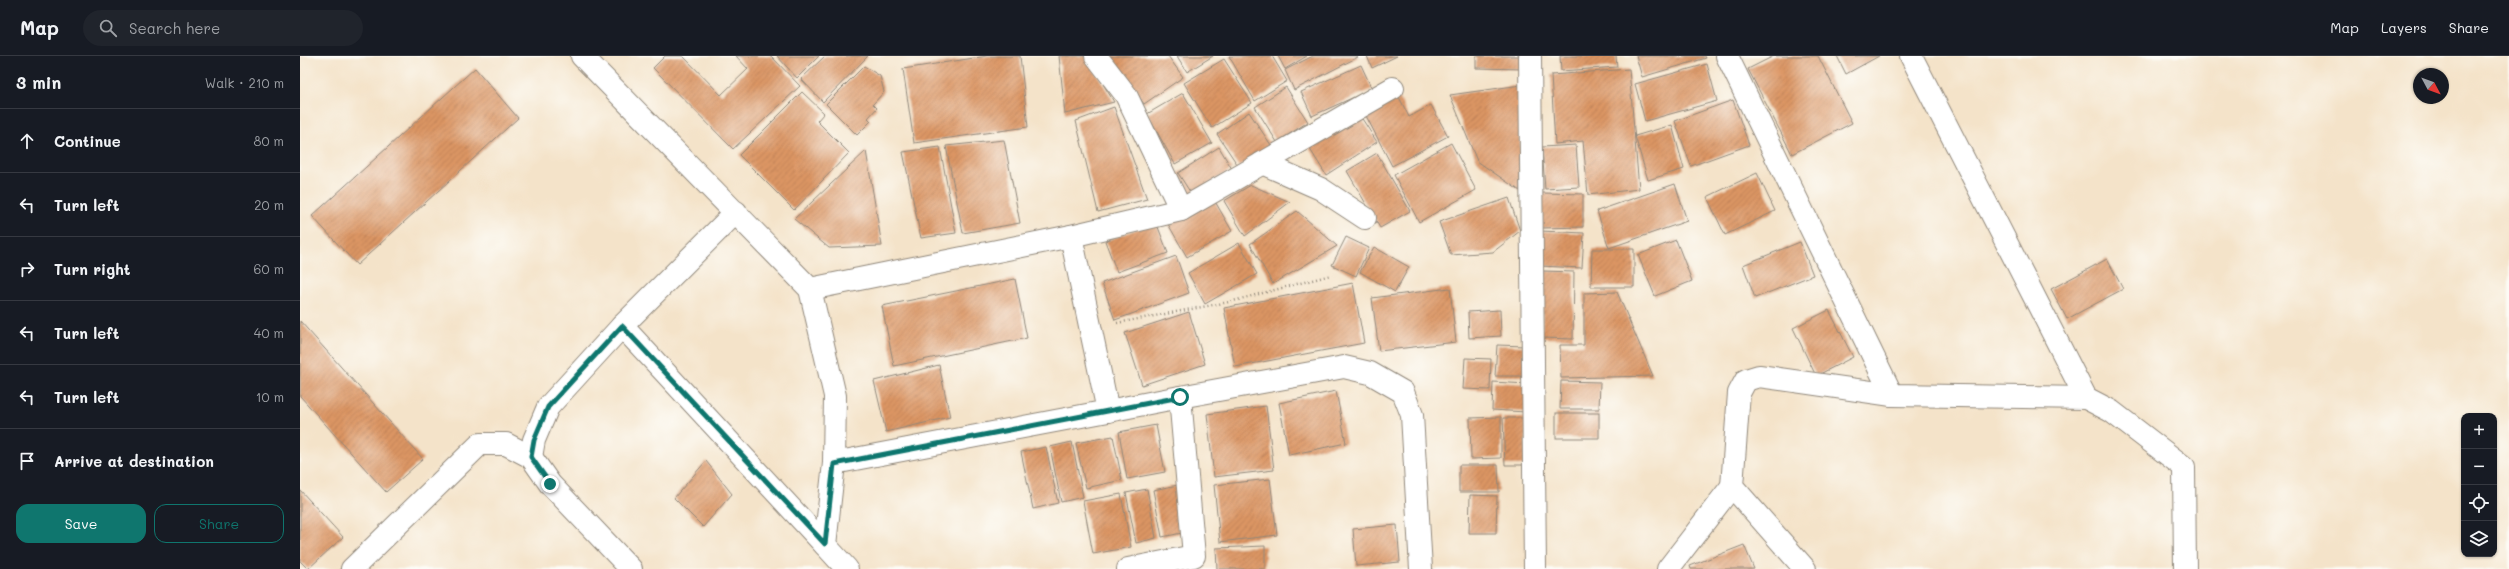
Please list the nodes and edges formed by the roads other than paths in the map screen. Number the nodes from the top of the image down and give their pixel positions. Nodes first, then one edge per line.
1 (582, 56) edge
2 (1096, 56) edge
3 (1530, 56) edge
4 (1727, 56) edge
5 (1911, 56) edge
6 (1393, 88) dead end
7 (1262, 163) junction
8 (1181, 210) junction
9 (736, 212) junction
10 (1365, 218) dead end
11 (1071, 236) junction
12 (810, 289) junction
13 (622, 326) junction
14 (1892, 395) junction
15 (1180, 397) junction
16 (2086, 398) junction
17 (1108, 411) junction
18 (531, 457) junction
19 (834, 464) junction
20 (1732, 486) junction
21 (825, 544) junction
22 (1194, 563) edge
23 (352, 569) edge
24 (631, 569) edge
25 (847, 569) edge
26 (1128, 569) edge
27 (1421, 569) edge
28 (1535, 569) edge
29 (1668, 569) edge
30 (1805, 569) edge
31 (2185, 569) edge

1 - 9 street
2 - 8 street
3 - 28 street
4 - 14 street
5 - 16 street
6 - 7 street
7 - 8 street
7 - 10 street
8 - 11 street
9 - 12 street
9 - 13 street
11 - 12 street
11 - 17 street
12 - 19 street
13 - 18 street
13 - 21 street
14 - 16 street
14 - 20 street
15 - 17 street
15 - 22 street
15 - 27 street
16 - 31 street
17 - 19 street
18 - 23 street
18 - 24 street
19 - 21 street
20 - 29 street
20 - 30 street
21 - 25 street
22 - 26 street

